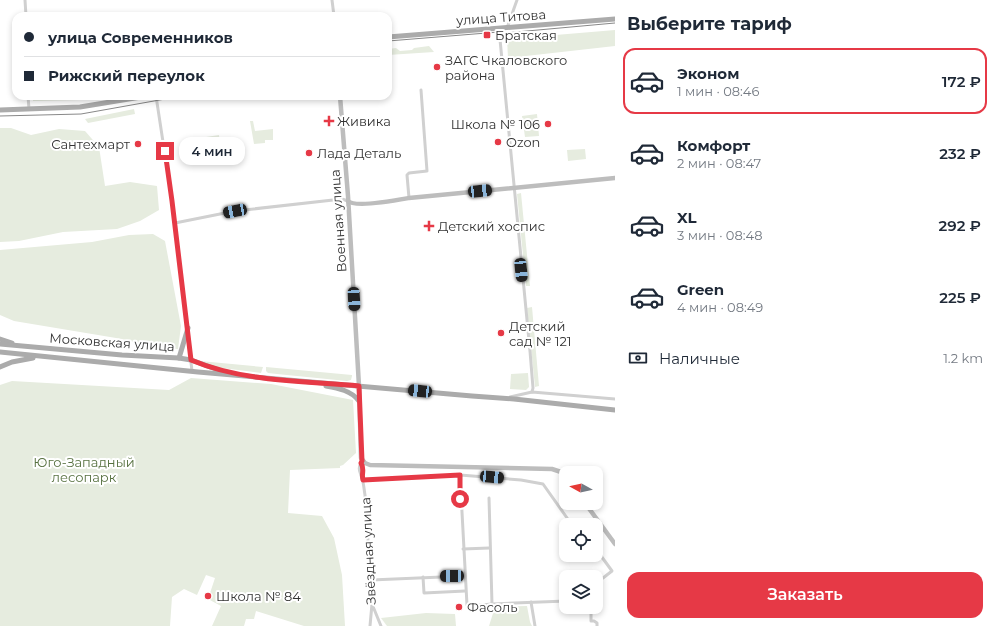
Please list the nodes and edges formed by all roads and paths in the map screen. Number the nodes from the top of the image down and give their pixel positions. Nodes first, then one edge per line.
1 (25, 0) edge
2 (332, 0) edge
3 (517, 0) edge
4 (26, 12) edge
5 (334, 12) edge
6 (615, 19) edge
7 (507, 28) junction
8 (499, 29) junction
9 (392, 37) edge
10 (421, 90) dead end
11 (28, 100) edge
12 (123, 100) edge
13 (157, 100) edge
14 (340, 100) edge
15 (29, 109) junction
16 (0, 110) edge
17 (615, 178) edge
18 (514, 188) junction
19 (409, 198) junction
20 (348, 202) junction
21 (175, 223) junction
22 (188, 328) junction
23 (0, 339) edge
24 (0, 344) edge
25 (22, 346) junction
26 (0, 352) edge
27 (40, 357) junction
28 (179, 358) junction
29 (191, 360) junction
30 (0, 368) edge
31 (192, 372) junction
32 (245, 376) junction
33 (316, 382) junction
34 (359, 386) junction
35 (533, 392) junction
36 (505, 398) junction
37 (615, 399) edge
38 (532, 400) junction
39 (359, 401) junction
40 (615, 410) edge
41 (361, 462) junction
42 (359, 471) joint
43 (363, 471) joint
44 (559, 471) edge
45 (460, 475) junction
46 (362, 476) junction
47 (363, 480) junction
48 (489, 498) dead end
49 (590, 510) edge
50 (567, 518) edge
51 (615, 544) edge
52 (489, 548) junction
53 (463, 549) junction
54 (603, 559) edge
55 (465, 576) junction
56 (423, 577) junction
57 (603, 578) edge
58 (371, 580) junction
59 (466, 592) junction
60 (559, 601) edge
61 (531, 602) junction
62 (372, 604) junction
63 (492, 604) junction
64 (590, 614) edge
65 (380, 624) edge
66 (370, 625) edge
67 (535, 626) edge
68 (597, 626) edge

1 - 4 street
2 - 5 street
3 - 7 street
6 - 7 main road, улица Титова
7 - 8 main road, улица Титова
8 - 9 main road, улица Титова
8 - 18 street
10 - 19 street
11 - 15 street
12 - 15 main road
13 - 21 street
14 - 20 street, Военная улица
15 - 16 main road
17 - 18 street
18 - 19 street
18 - 35 street
19 - 20 street
20 - 21 street
20 - 34 street, Военная улица
21 - 22 street
22 - 28 main road
22 - 29 street
23 - 25 main road
24 - 25 main road, Московская улица
25 - 28 main road, Московская улица
26 - 27 main road, Московская улица
27 - 30 main road
27 - 31 main road, Московская улица
28 - 29 main road, Московская улица
29 - 31 street
29 - 32 main road, Московская улица
31 - 32 main road, Московская улица
32 - 33 main road, Московская улица
33 - 34 main road, Московская улица
33 - 39 main road
34 - 36 main road, Московская улица
34 - 39 street, Военная улица
35 - 36 street
35 - 37 street
35 - 38 street
36 - 38 main road, Московская улица
38 - 40 main road, Московская улица
39 - 41 street, Военная улица
41 - 42 street, Военная улица
41 - 43 street, Военная улица
41 - 44 street
42 - 46 street, Звёздная улица
43 - 46 street, Звёздная улица
45 - 47 street
45 - 50 street
45 - 53 street
46 - 47 street, Звёздная улица
47 - 58 street, Звёздная улица
48 - 52 street
49 - 51 street
52 - 53 street
52 - 63 street
53 - 55 street
54 - 57 street
55 - 56 street
55 - 59 street
56 - 58 street
56 - 59 street
58 - 62 street, Звёздная улица
59 - 63 street
60 - 61 street
61 - 63 street
61 - 67 street
62 - 65 street
62 - 66 street, Звёздная улица
64 - 68 street
65 - 66 street

